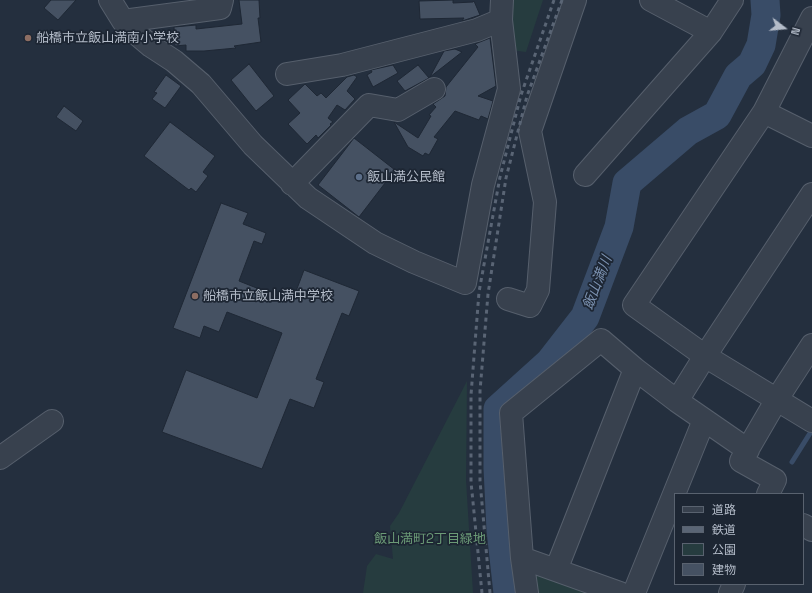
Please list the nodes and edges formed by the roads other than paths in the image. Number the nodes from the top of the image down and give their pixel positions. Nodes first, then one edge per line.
1 (110, 0) edge
2 (222, 0) edge
3 (575, 0) edge
4 (651, 0) edge
5 (732, 0) edge
6 (502, 10) edge
7 (812, 18) edge
8 (123, 21) junction
9 (711, 32) junction
10 (287, 74) dead end
11 (434, 89) dead end
12 (764, 112) junction
13 (812, 136) edge
14 (585, 175) dead end
15 (292, 184) junction
16 (812, 194) edge
17 (508, 299) dead end
18 (812, 345) edge
19 (705, 356) junction
20 (635, 368) junction
21 (776, 399) junction
22 (677, 401) junction
23 (704, 420) junction
24 (52, 421) dead end
25 (812, 421) edge
26 (748, 450) junction
27 (0, 458) edge
28 (674, 493) edge
29 (768, 493) edge
30 (674, 494) edge
31 (522, 558) junction
32 (556, 570) junction
33 (527, 593) edge
34 (620, 593) edge
35 (634, 593) edge

1 - 8 street
2 - 8 street
3 - 17 street
4 - 9 street
5 - 9 street
6 - 10 street
6 - 15 street
7 - 12 street
8 - 15 street
9 - 14 street
11 - 15 street
12 - 13 street
12 - 19 street
16 - 19 street
18 - 21 street
19 - 21 street
19 - 22 street
20 - 22 street
20 - 31 street
20 - 32 street
21 - 25 street
21 - 26 street
22 - 23 street
23 - 26 street
23 - 28 street
24 - 27 street
26 - 29 street
30 - 35 street
31 - 32 street
31 - 33 street
32 - 34 street

